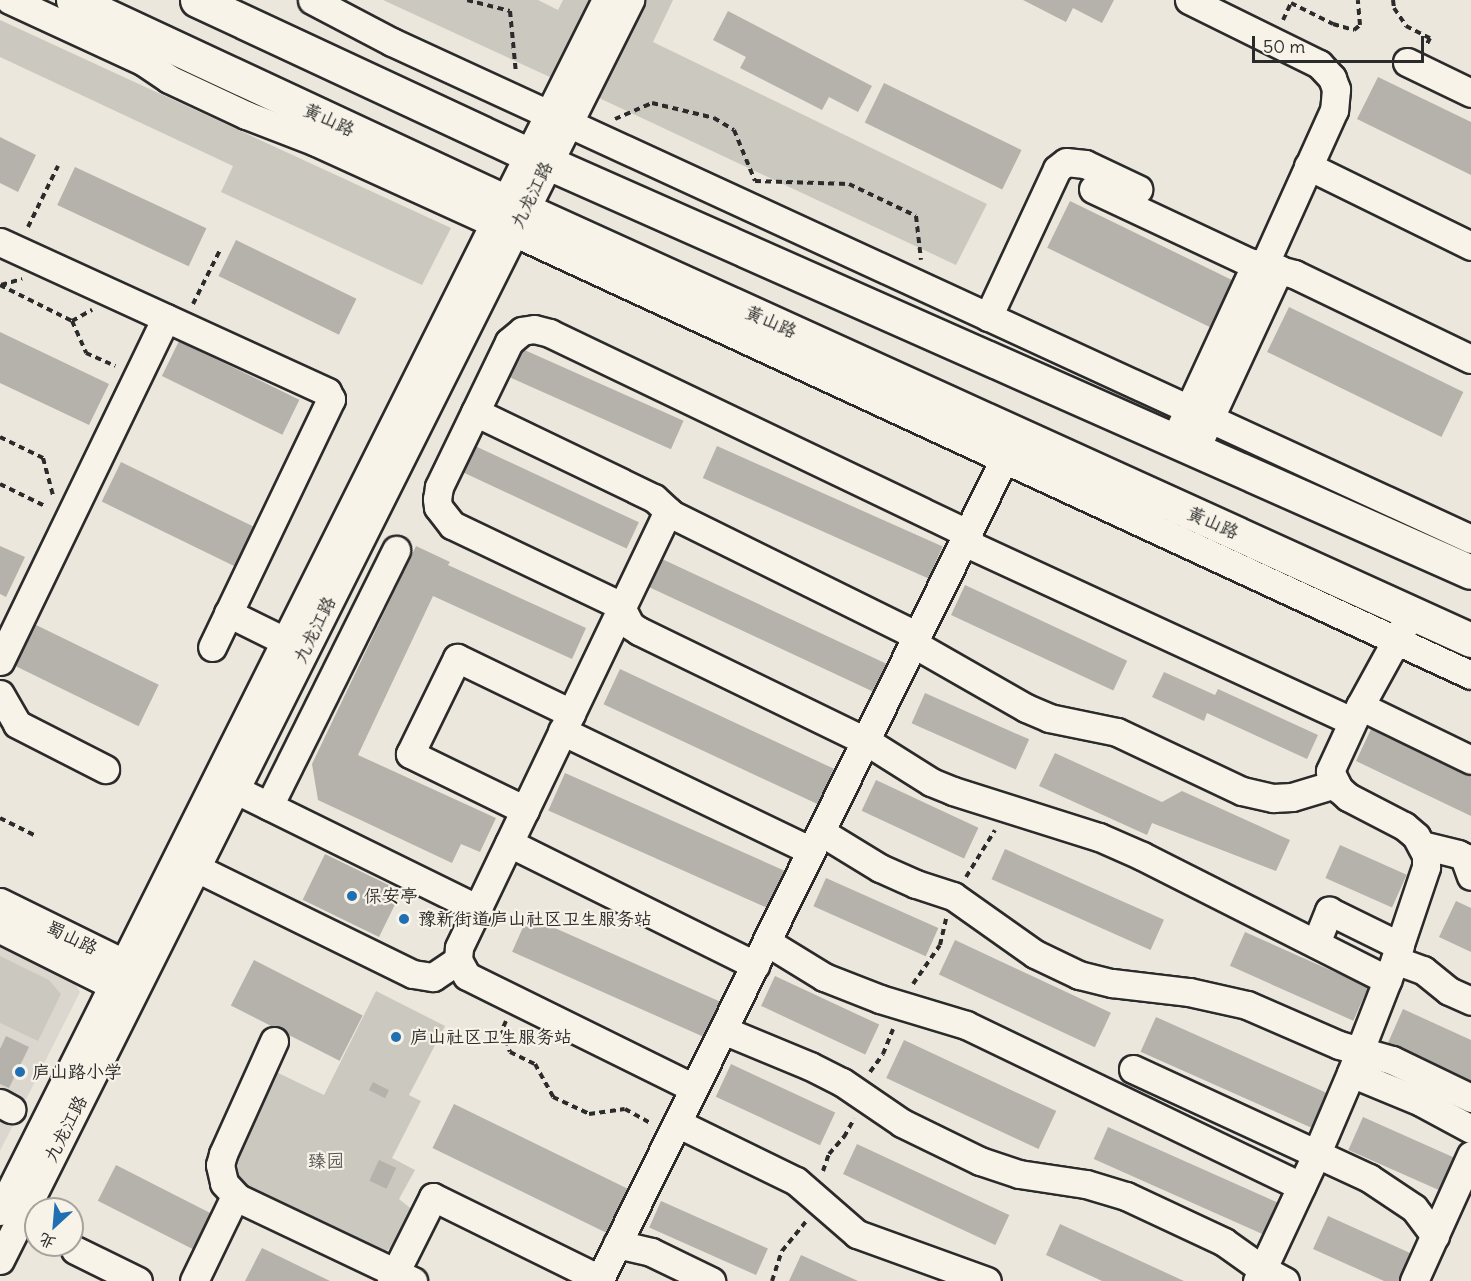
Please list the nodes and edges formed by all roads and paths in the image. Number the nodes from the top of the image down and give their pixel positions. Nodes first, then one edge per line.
1 (10, 0) edge
2 (73, 0) edge
3 (197, 0) edge
4 (312, 0) edge
5 (467, 0) edge
6 (606, 0) edge
7 (630, 0) edge
8 (1189, 0) edge
9 (1358, 0) edge
10 (1393, 0) edge
11 (1273, 42) junction
12 (1411, 64) joint
13 (1471, 93) edge
14 (518, 100) junction
15 (567, 123) junction
16 (538, 158) junction
17 (58, 166) dead end
18 (1308, 166) junction
19 (1094, 189) dead end
20 (1138, 189) dead end
21 (509, 217) junction
22 (8, 246) edge
23 (1471, 246) edge
24 (220, 250) dead end
25 (1266, 266) junction
26 (0, 285) edge
27 (924, 287) junction
28 (988, 317) junction
29 (174, 322) junction
30 (1471, 359) edge
31 (137, 377) junction
32 (475, 412) junction
33 (1199, 414) junction
34 (0, 437) edge
35 (1185, 445) junction
36 (1010, 447) junction
37 (0, 484) edge
38 (668, 511) junction
39 (64, 514) junction
40 (967, 538) junction
41 (1471, 539) edge
42 (396, 550) dead end
43 (1471, 572) edge
44 (622, 607) junction
45 (228, 613) junction
46 (1403, 626) junction
47 (916, 640) junction
48 (1471, 640) edge
49 (295, 646) junction
50 (212, 647) dead end
51 (0, 661) edge
52 (1471, 675) edge
53 (0, 694) edge
54 (1356, 714) junction
55 (567, 722) junction
56 (866, 741) junction
57 (1471, 760) edge
58 (105, 769) dead end
59 (1335, 784) junction
60 (225, 785) junction
61 (269, 807) junction
62 (1008, 808) junction
63 (525, 810) junction
64 (0, 818) edge
65 (36, 836) dead end
66 (816, 842) junction
67 (509, 843) junction
68 (1422, 845) junction
69 (1469, 862) edge
70 (187, 863) junction
71 (956, 898) junction
72 (0, 902) edge
73 (477, 909) junction
74 (0, 929) edge
75 (1316, 943) junction
76 (761, 953) junction
77 (458, 960) junction
78 (1394, 962) junction
79 (128, 979) junction
80 (515, 1000) junction
81 (1471, 1001) edge
82 (903, 1006) junction
83 (723, 1030) junction
84 (274, 1041) dead end
85 (1355, 1062) junction
86 (1133, 1069) dead end
87 (694, 1088) junction
88 (861, 1094) junction
89 (1471, 1098) edge
90 (674, 1129) junction
91 (1471, 1130) edge
92 (1316, 1155) junction
93 (1471, 1155) edge
94 (1301, 1186) junction
95 (235, 1196) junction
96 (817, 1199) junction
97 (0, 1211) edge
98 (1435, 1236) junction
99 (617, 1244) junction
100 (84, 1254) edge
101 (0, 1260) edge
102 (923, 1270) edge
103 (1268, 1277) edge
104 (400, 1278) edge
105 (599, 1280) edge
106 (138, 1281) edge
107 (194, 1281) edge
108 (711, 1281) edge
109 (772, 1281) edge
110 (987, 1281) edge
111 (1414, 1281) edge

1 - 21 street
2 - 21 main road, 黄山路
3 - 16 main road
4 - 14 street
5 - 14 path
6 - 15 street, 九龙江路
7 - 15 street, 九龙江路
8 - 11 street
9 - 11 path
10 - 12 path
11 - 18 street
12 - 13 street
14 - 15 street
15 - 16 street, 九龙江路
15 - 27 street
15 - 27 path
16 - 21 street, 九龙江路
16 - 35 main road
17 - 22 path
18 - 23 street
18 - 25 street
19 - 25 street
20 - 28 street
21 - 36 main road, 黄山路
21 - 49 street, 九龙江路
22 - 29 street
24 - 29 path
25 - 30 street
25 - 33 street
26 - 31 path
27 - 28 street
28 - 33 street
29 - 31 street
29 - 45 street
31 - 39 street
32 - 38 street
32 - 40 street
32 - 44 street
33 - 35 street
33 - 41 street
34 - 39 path
35 - 43 main road
36 - 40 street
36 - 46 main road, 黄山路
37 - 39 path
38 - 44 street
38 - 47 street
39 - 51 street
40 - 47 street
40 - 54 street
42 - 61 street
44 - 55 street
44 - 56 street
45 - 49 street
45 - 50 street
46 - 48 main road, 黄山路
46 - 52 street
46 - 54 street
47 - 56 street
47 - 59 street
49 - 60 street, 九龙江路
53 - 58 street
54 - 57 street
54 - 59 street
55 - 63 street
55 - 63 street
55 - 66 street
56 - 62 street
56 - 66 street
59 - 68 street
60 - 61 street
60 - 70 street, 九龙江路
61 - 73 street
62 - 71 path
62 - 75 street
63 - 67 street
64 - 65 path
66 - 71 street
66 - 76 street
67 - 73 street
67 - 76 street
68 - 69 street
68 - 78 street
70 - 77 street
70 - 79 street, 九龙江路
71 - 82 path
71 - 85 street
72 - 79 street, 蜀山路
73 - 77 street
74 - 79 street, 蜀山路
75 - 78 street
75 - 78 street
76 - 82 street
76 - 83 street
77 - 80 street
78 - 81 street
78 - 85 street
79 - 97 street, 九龙江路
79 - 101 street, 九龙江路
80 - 87 street
80 - 90 path
82 - 88 path
82 - 94 street
83 - 87 street
83 - 88 street
84 - 95 street
85 - 89 street
85 - 91 street
85 - 92 street
86 - 92 street
87 - 90 street
88 - 96 path
88 - 103 street
90 - 96 street
90 - 99 street
92 - 94 street
92 - 98 street
93 - 98 street
94 - 103 street
95 - 104 street
95 - 107 street
96 - 102 street
96 - 109 path
98 - 111 street
99 - 105 street
99 - 108 street
100 - 106 street
102 - 110 street
104 - 105 street

